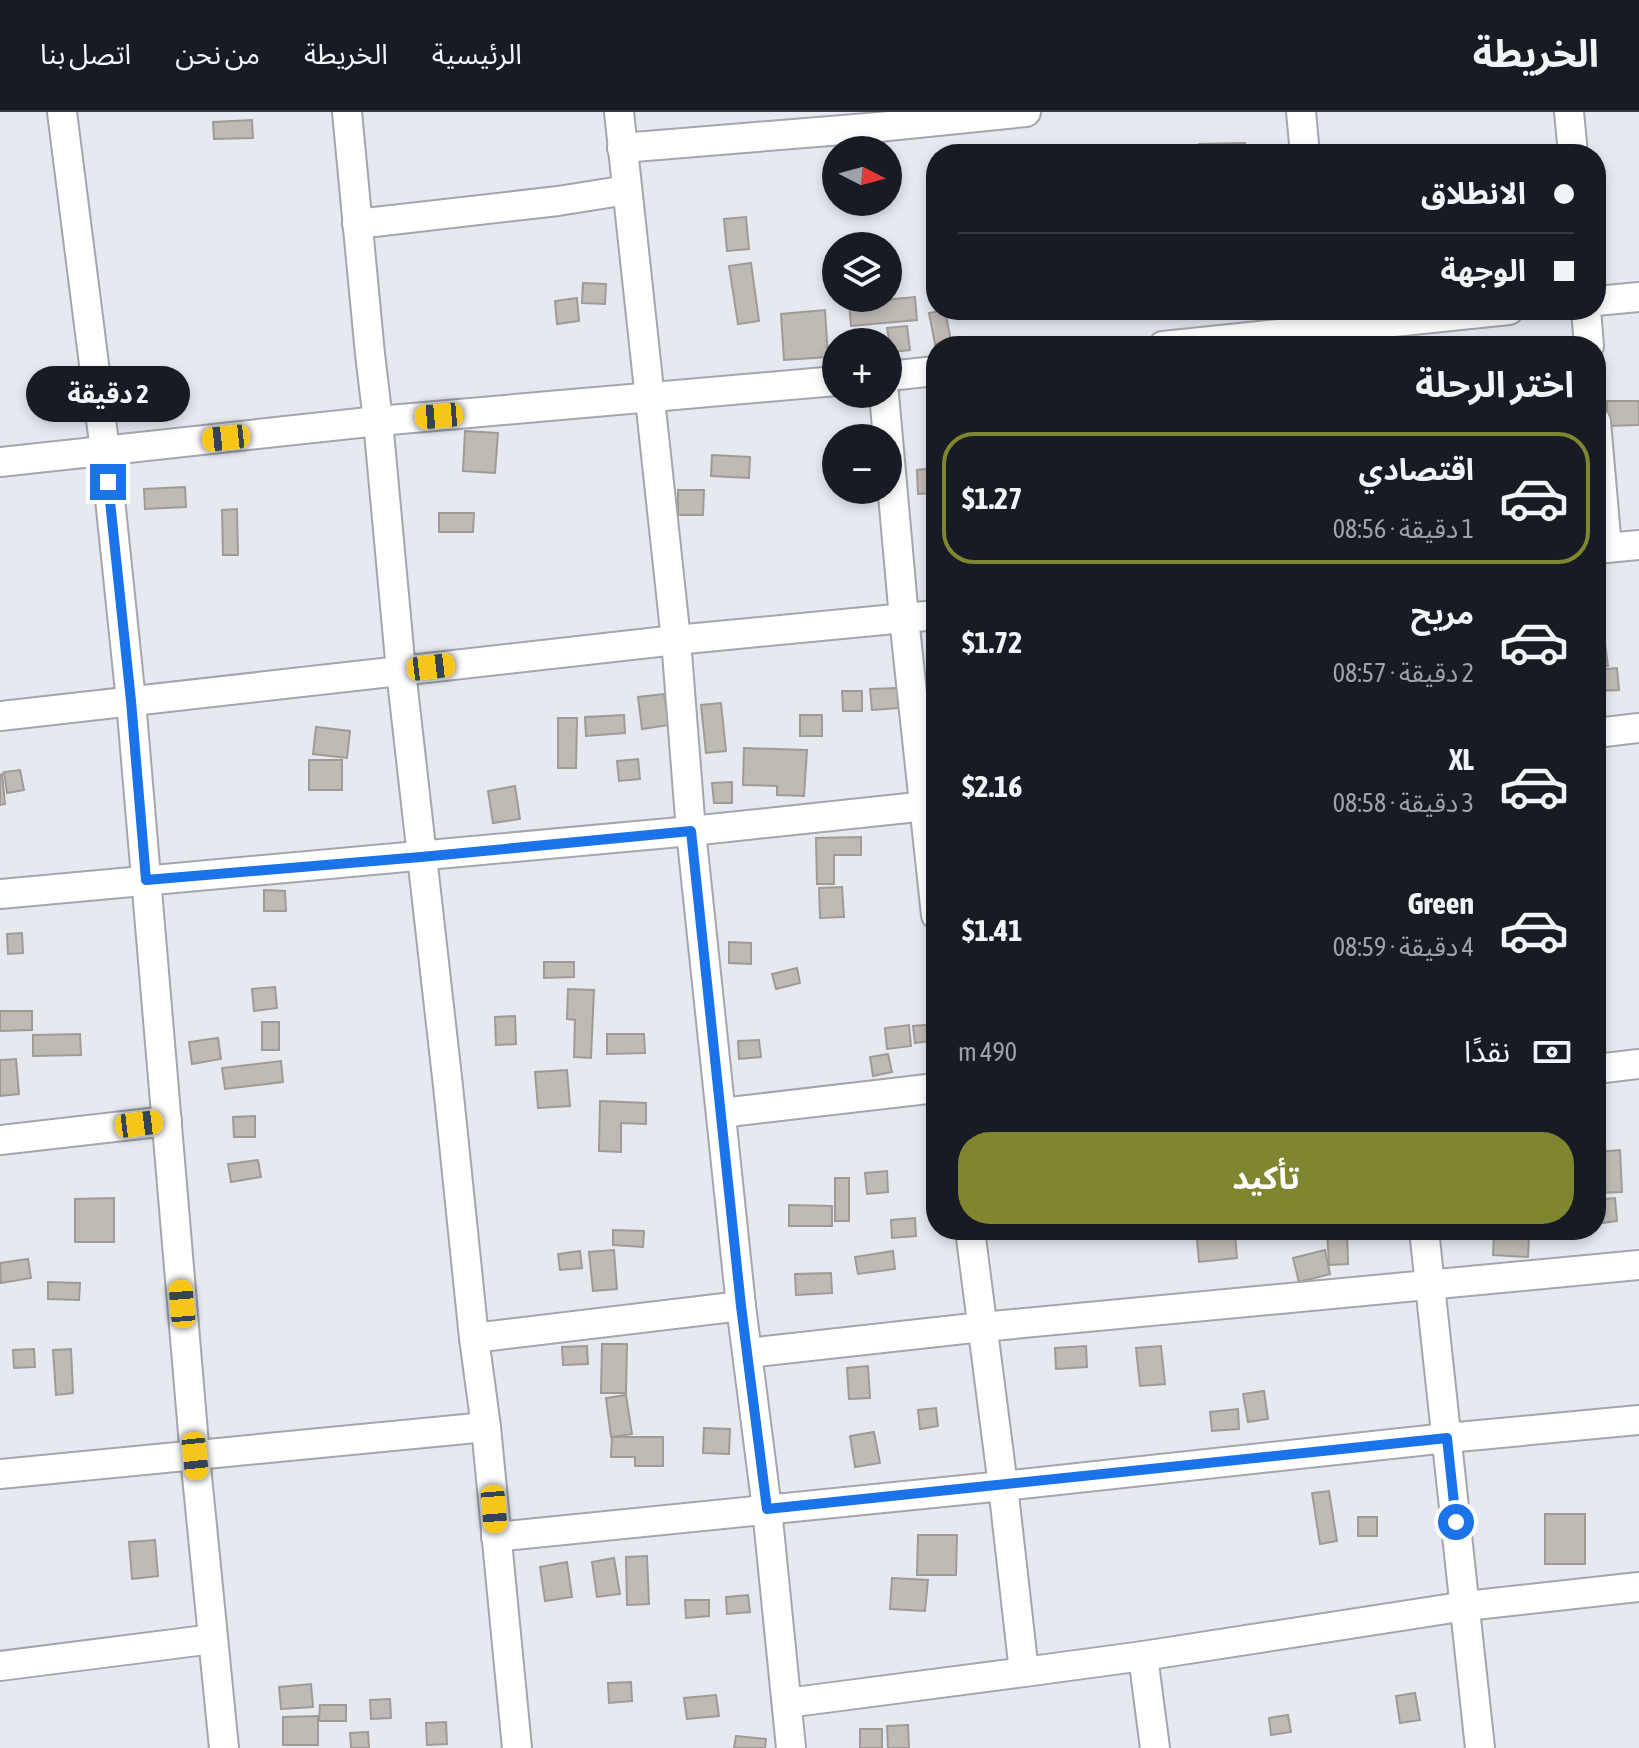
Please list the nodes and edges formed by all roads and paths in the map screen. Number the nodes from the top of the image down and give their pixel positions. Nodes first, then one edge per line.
1 (62, 112) edge
2 (347, 112) edge
3 (619, 112) edge
4 (1026, 112) edge
5 (1301, 112) edge
6 (1569, 112) edge
7 (878, 119) edge
8 (1304, 144) edge
9 (1572, 144) edge
10 (622, 148) junction
11 (627, 190) junction
12 (357, 224) junction
13 (1639, 297) edge
14 (1606, 300) edge
15 (1405, 320) edge
16 (1322, 328) edge
17 (1251, 336) edge
18 (926, 372) edge
19 (902, 375) edge
20 (822, 382) edge
21 (650, 398) junction
22 (885, 408) edge
23 (378, 421) junction
24 (105, 451) junction
25 (0, 462) edge
26 (1639, 545) edge
27 (1606, 548) edge
28 (926, 616) edge
29 (904, 618) junction
30 (676, 640) junction
31 (401, 671) junction
32 (131, 701) junction
33 (0, 716) edge
34 (1639, 728) edge
35 (1606, 732) edge
36 (926, 770) edge
37 (926, 806) edge
38 (691, 831) junction
39 (421, 857) junction
40 (146, 880) junction
41 (0, 894) edge
42 (1639, 1064) edge
43 (1606, 1068) edge
44 (926, 1089) edge
45 (721, 1113) junction
46 (167, 1121) junction
47 (0, 1140) edge
48 (971, 1240) edge
49 (1425, 1240) edge
50 (1639, 1265) edge
51 (1430, 1283) junction
52 (741, 1306) junction
53 (982, 1327) junction
54 (474, 1338) junction
55 (748, 1353) junction
56 (1639, 1420) edge
57 (486, 1427) junction
58 (1447, 1438) junction
59 (195, 1456) junction
60 (0, 1474) edge
61 (1003, 1486) junction
62 (767, 1509) junction
63 (496, 1537) junction
64 (1639, 1587) edge
65 (1466, 1606) junction
66 (213, 1639) junction
67 (1143, 1656) junction
68 (0, 1666) edge
69 (1024, 1672) junction
70 (787, 1703) junction
71 (224, 1748) edge
72 (517, 1748) edge
73 (791, 1748) edge
74 (1155, 1748) edge
75 (1480, 1748) edge

1 - 24 street
2 - 12 street
3 - 10 street
4 - 7 street
5 - 8 street
6 - 9 street
7 - 10 street
10 - 11 street
11 - 12 street
11 - 21 street
12 - 23 street
13 - 14 street
15 - 16 street
16 - 17 street
18 - 19 street
20 - 21 street
21 - 23 street
21 - 30 street
22 - 29 street
23 - 24 street
23 - 31 street
24 - 25 street
24 - 32 street
26 - 27 street
28 - 29 street
29 - 30 street
29 - 36 street
30 - 31 street
30 - 38 street
31 - 32 street
31 - 39 street
32 - 33 street
32 - 40 street
34 - 35 street
37 - 38 street
38 - 39 street
38 - 45 street
39 - 40 street
39 - 54 street
40 - 41 street
40 - 46 street
42 - 43 street
44 - 45 street
45 - 52 street
46 - 47 street
46 - 59 street
48 - 53 street
49 - 51 street
50 - 51 street
51 - 53 street
51 - 58 street
52 - 54 street
52 - 55 street
53 - 55 street
53 - 61 street
54 - 57 street
55 - 62 street
56 - 58 street
57 - 59 street
57 - 63 street
58 - 61 street
58 - 65 street
59 - 60 street
59 - 66 street
61 - 62 street
61 - 69 street
62 - 63 street
62 - 70 street
63 - 72 street
64 - 65 street
65 - 67 street
65 - 75 street
66 - 68 street
66 - 71 street
67 - 69 street
67 - 74 street
69 - 70 street
70 - 73 street

